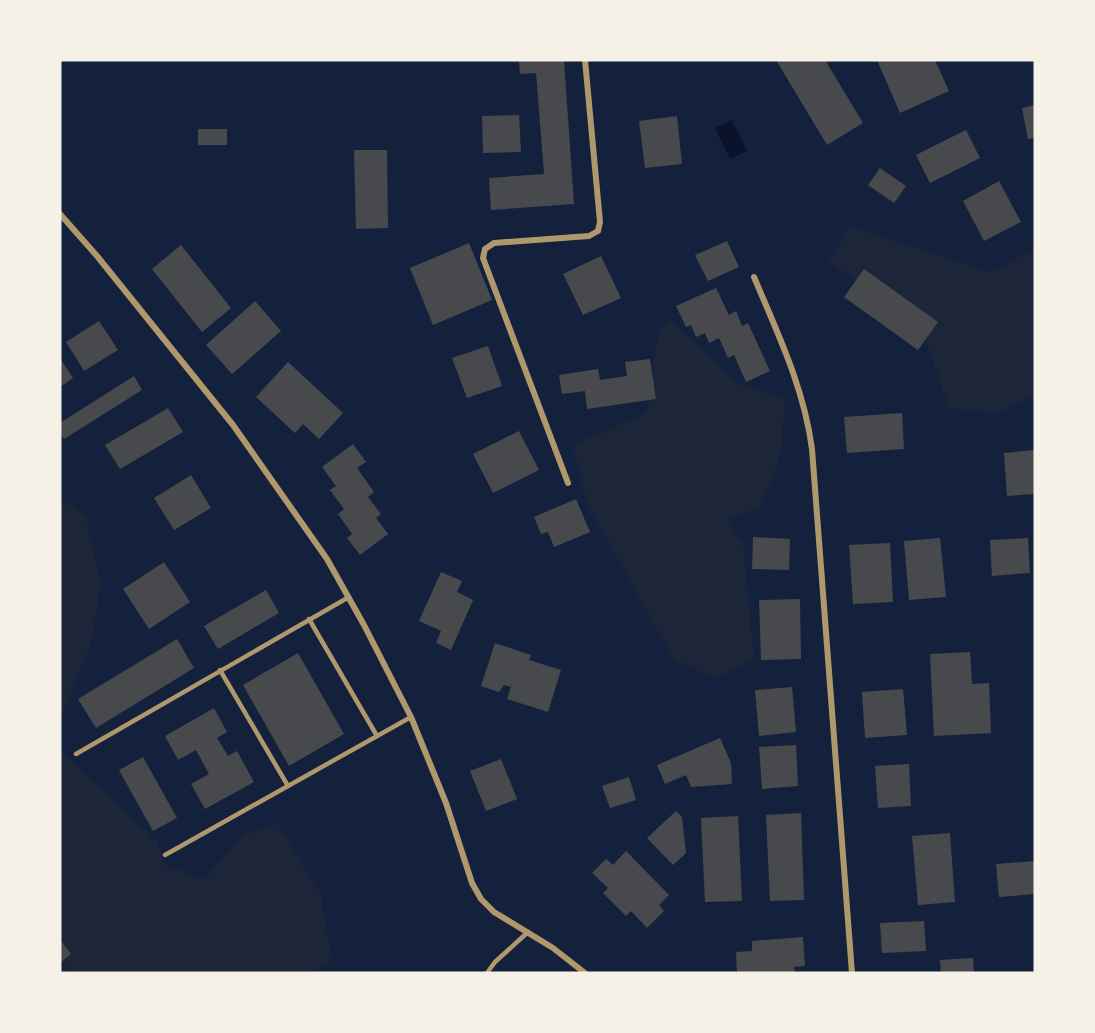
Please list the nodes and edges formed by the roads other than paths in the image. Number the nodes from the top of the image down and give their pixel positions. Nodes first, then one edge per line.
1 (585, 60) edge
2 (60, 214) edge
3 (754, 277) dead end
4 (568, 483) dead end
5 (349, 597) junction
6 (309, 619) junction
7 (220, 670) junction
8 (411, 717) junction
9 (377, 736) junction
10 (76, 754) dead end
11 (288, 786) junction
12 (165, 855) dead end
13 (528, 932) junction
14 (487, 973) edge
15 (585, 973) edge
16 (852, 973) edge

1 - 4 street
2 - 5 street
3 - 16 street
5 - 6 lane
5 - 8 street
6 - 7 lane
6 - 9 lane
7 - 10 lane
7 - 11 lane
8 - 9 lane
8 - 13 street
9 - 11 lane
11 - 12 lane
13 - 14 lane
13 - 15 street

